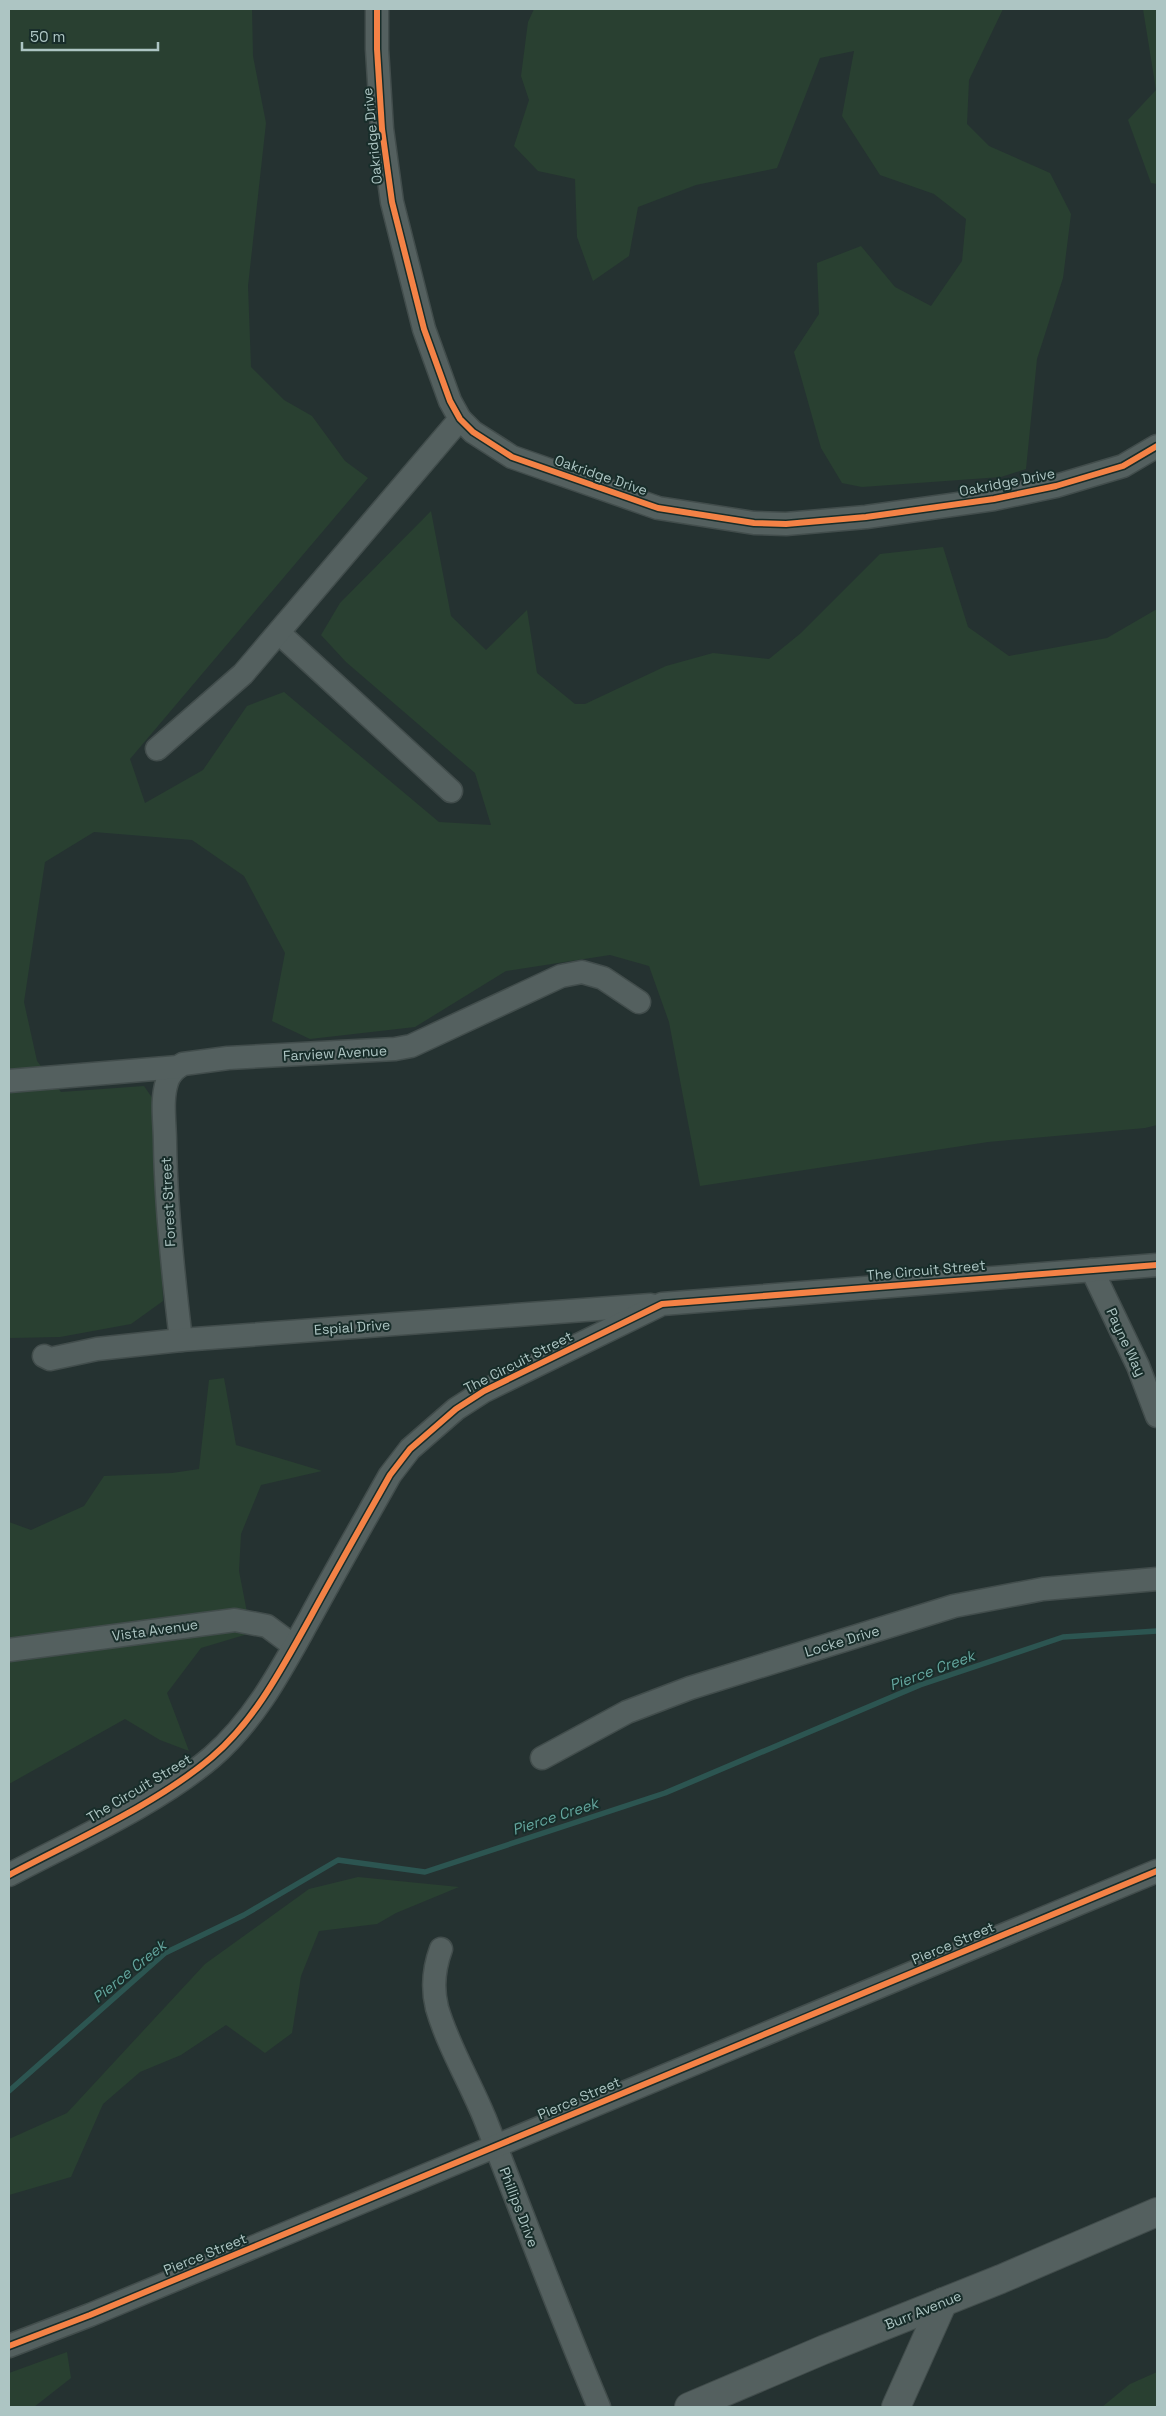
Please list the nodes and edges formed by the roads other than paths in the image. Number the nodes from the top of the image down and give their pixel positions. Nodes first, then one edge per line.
1 (377, 9) edge
2 (460, 419) junction
3 (1157, 446) edge
4 (279, 633) junction
5 (157, 749) dead end
6 (452, 791) dead end
7 (639, 1002) dead end
8 (178, 1067) junction
9 (9, 1081) edge
10 (1157, 1265) edge
11 (1092, 1270) junction
12 (662, 1304) junction
13 (181, 1340) junction
14 (44, 1356) dead end
15 (1157, 1416) edge
16 (1157, 1579) edge
17 (294, 1646) junction
18 (9, 1650) edge
19 (542, 1758) dead end
20 (1157, 1871) edge
21 (9, 1875) edge
22 (441, 1948) dead end
23 (496, 2147) junction
24 (1157, 2212) edge
25 (943, 2302) junction
26 (9, 2346) edge
27 (599, 2407) edge
28 (689, 2407) edge
29 (896, 2407) edge

1 - 2 street, Oakridge Drive
2 - 3 street, Oakridge Drive
2 - 4 street
4 - 5 street
4 - 6 street
7 - 8 street, Farview Avenue
8 - 9 street, Farview Avenue
8 - 13 street, Forest Street
10 - 11 street, The Circuit Street
11 - 12 street, The Circuit Street
11 - 15 street, Payne Way
12 - 13 street, Espial Drive
12 - 17 street, The Circuit Street
13 - 14 street, Espial Drive
16 - 19 street, Locke Drive
17 - 18 street, Vista Avenue
17 - 21 street, The Circuit Street
20 - 23 street, Pierce Street
22 - 23 street, Phillips Drive
23 - 26 street, Pierce Street
23 - 27 street, Phillips Drive
24 - 25 street, Burr Avenue
25 - 28 street, Burr Avenue
25 - 29 street

